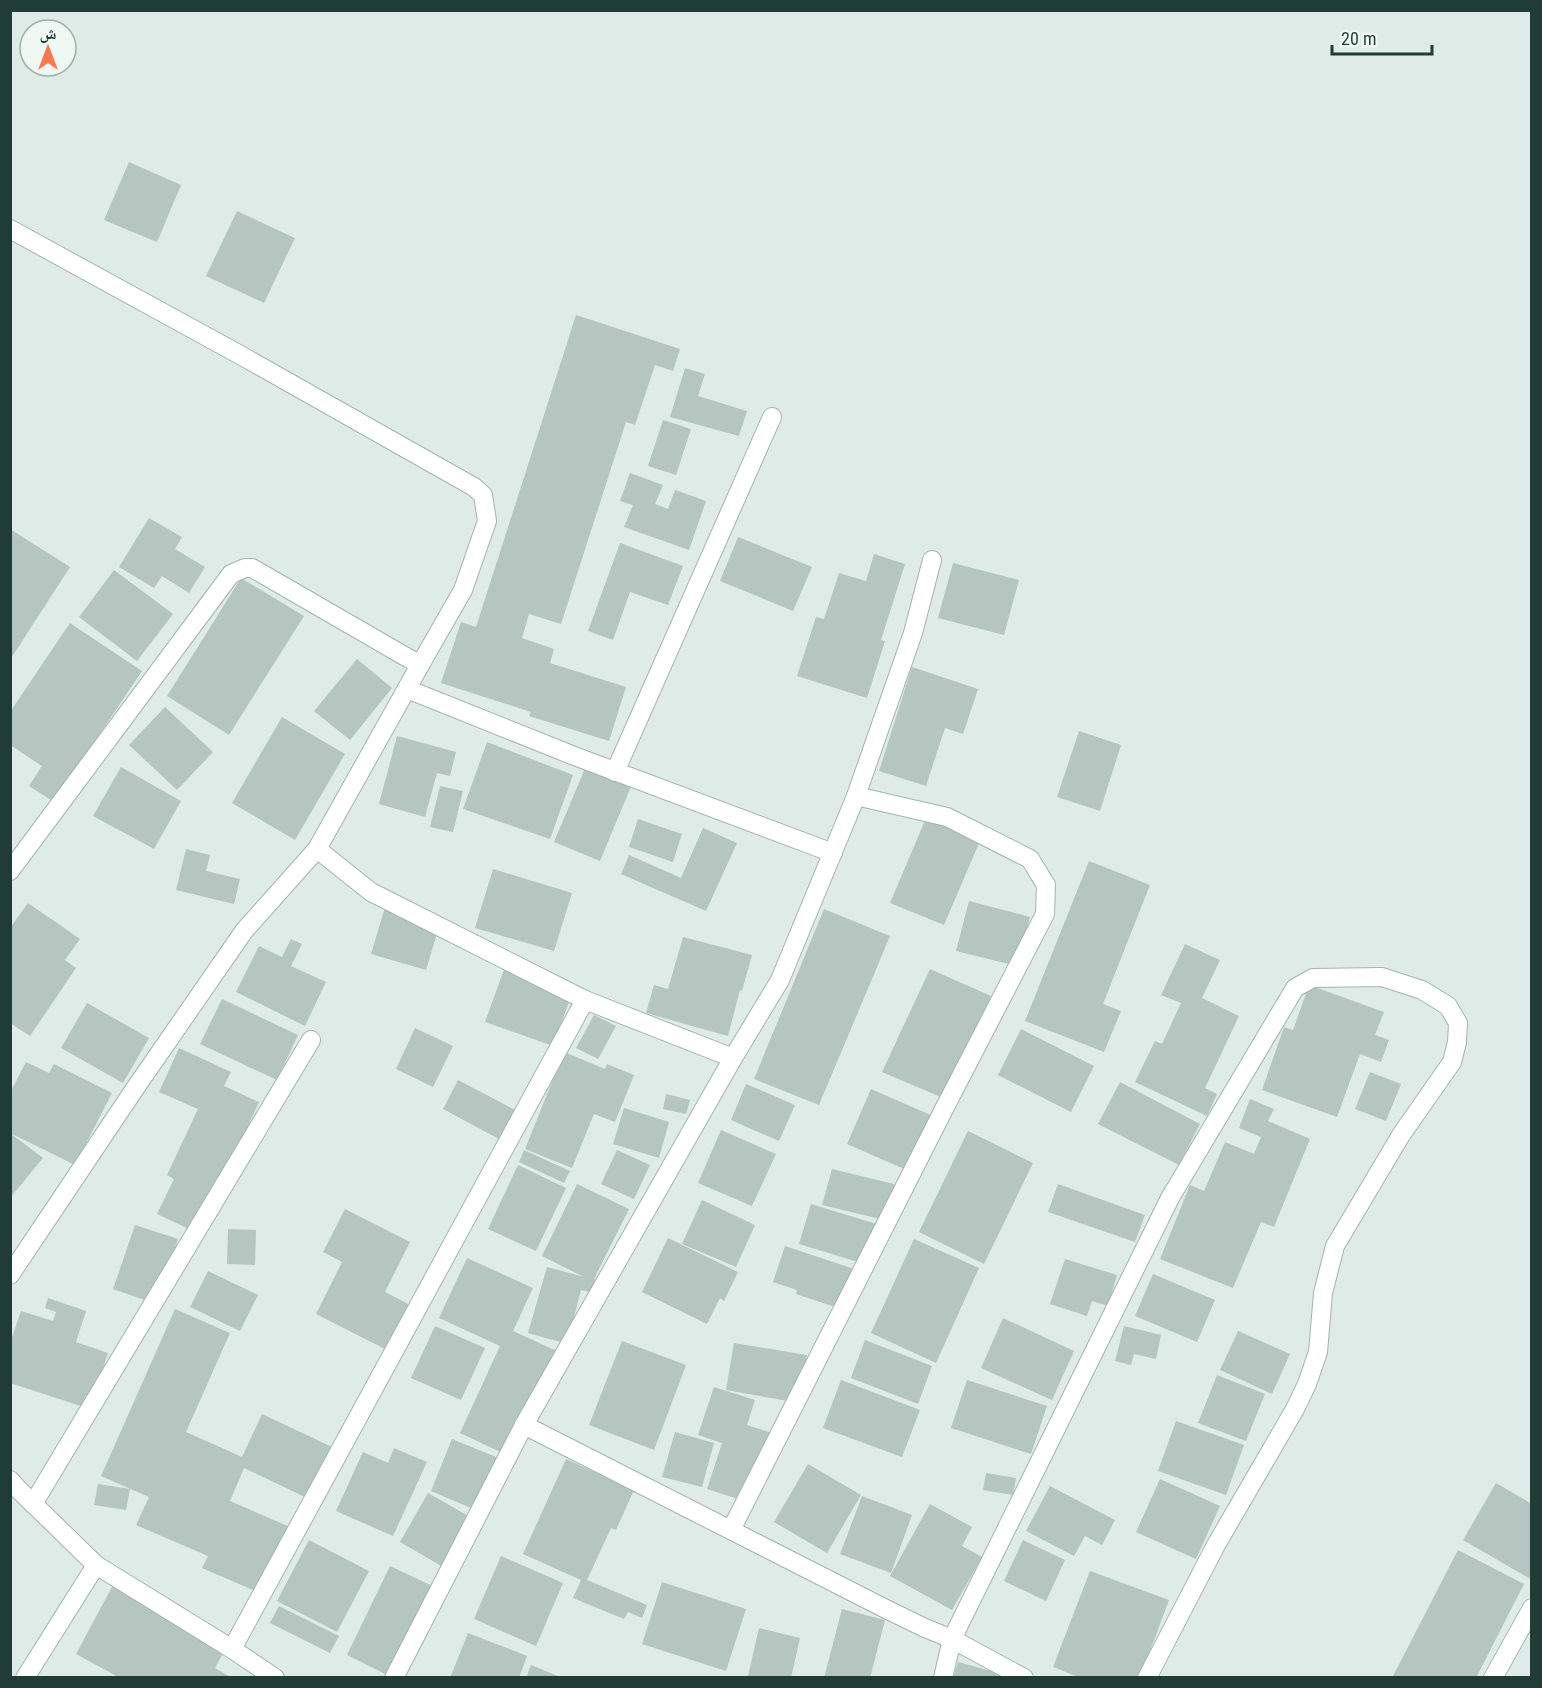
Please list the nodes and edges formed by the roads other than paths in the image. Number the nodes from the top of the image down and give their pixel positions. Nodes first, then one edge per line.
1 (10, 229) edge
2 (39, 246) junction
3 (10, 247) edge
4 (772, 417) dead end
5 (932, 561) dead end
6 (420, 665) junction
7 (407, 688) junction
8 (615, 772) junction
9 (856, 796) junction
10 (317, 849) junction
11 (833, 853) junction
12 (10, 871) edge
13 (585, 1000) junction
14 (311, 1040) dead end
15 (734, 1058) junction
16 (10, 1275) edge
17 (524, 1425) junction
18 (10, 1480) edge
19 (33, 1504) junction
20 (731, 1530) junction
21 (96, 1564) junction
22 (1532, 1608) edge
23 (952, 1639) junction
24 (232, 1649) junction
25 (25, 1677) edge
26 (275, 1677) edge
27 (394, 1677) edge
28 (943, 1677) edge
29 (1024, 1677) edge
30 (1147, 1677) edge
31 (1493, 1677) edge

1 - 2 street
2 - 3 street
2 - 6 street
4 - 8 street
5 - 9 street
6 - 7 street
6 - 12 street
7 - 8 street
7 - 10 street
8 - 11 street
9 - 11 street
9 - 20 street
10 - 13 street
10 - 16 street
11 - 15 street
13 - 15 street
13 - 24 street
14 - 19 street
15 - 17 street
17 - 20 street
17 - 27 street
18 - 19 street
19 - 21 street
20 - 23 street
21 - 24 street
21 - 25 street
22 - 31 street
23 - 28 street
23 - 29 street
23 - 30 street
24 - 26 street

